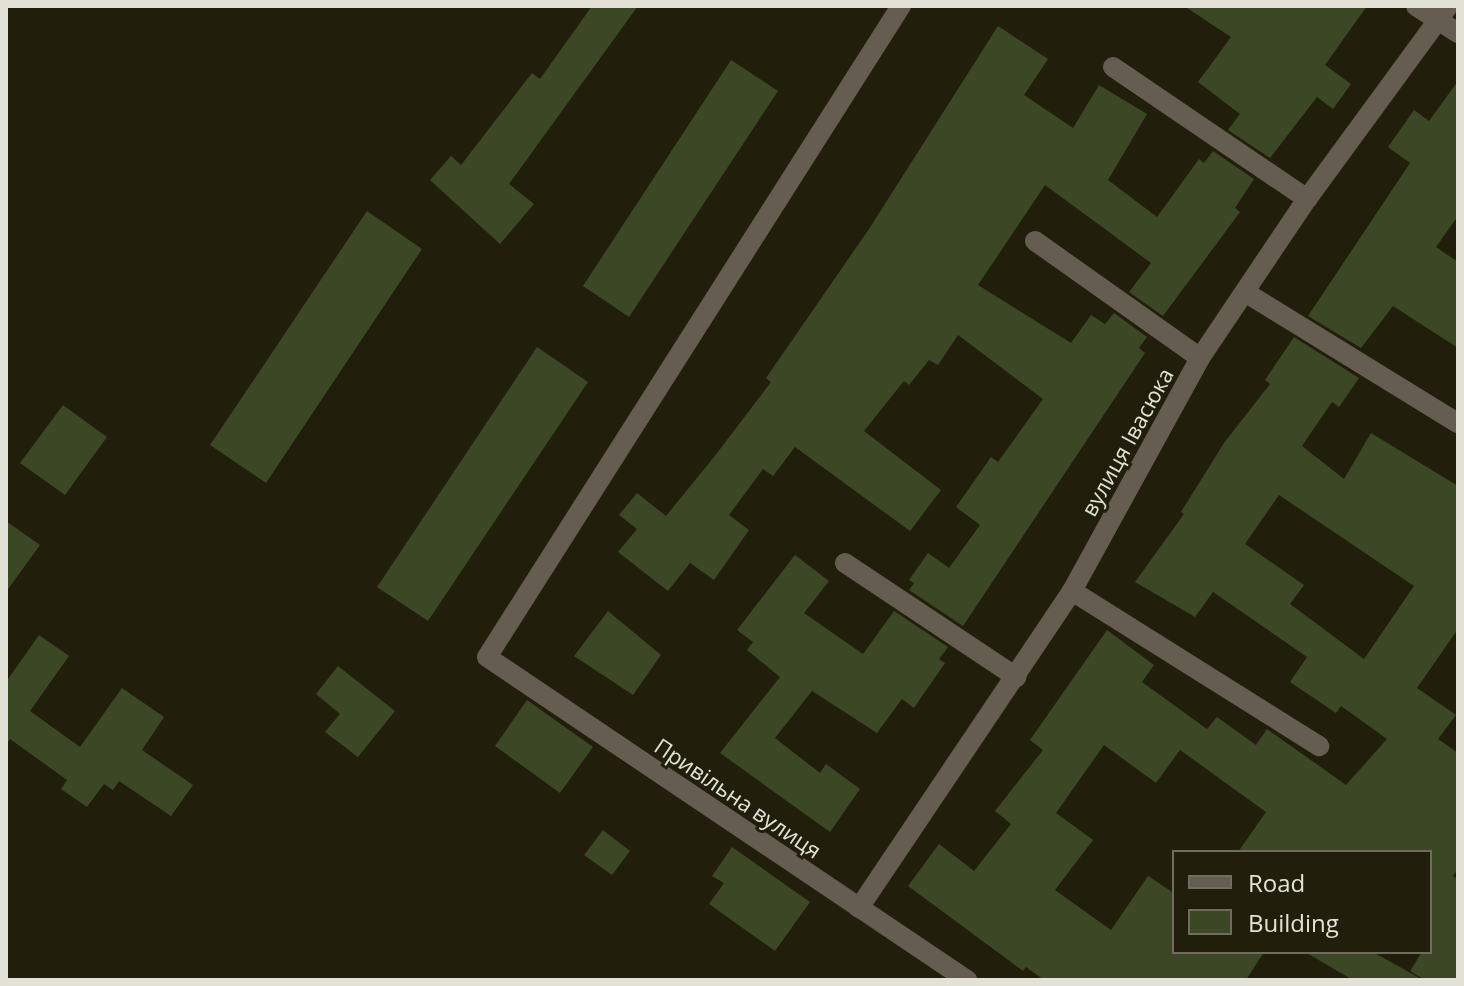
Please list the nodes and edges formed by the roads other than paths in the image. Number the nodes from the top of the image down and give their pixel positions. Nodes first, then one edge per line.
1 (901, 6) edge
2 (1416, 6) edge
3 (1443, 13) edge
4 (1458, 33) edge
5 (1113, 67) dead end
6 (1307, 199) junction
7 (1035, 241) dead end
8 (1248, 294) junction
9 (1200, 358) junction
10 (1458, 423) edge
11 (845, 563) dead end
12 (1072, 591) junction
13 (1016, 677) junction
14 (1319, 746) dead end
15 (859, 908) junction
16 (967, 980) edge

1 - 15 street, Привільна вулиця
2 - 3 street
3 - 4 street
3 - 6 street, вулиця Івасюка
5 - 6 street
6 - 8 street, вулиця Івасюка
7 - 9 street
8 - 9 street, вулиця Івасюка
8 - 10 street
9 - 12 street, вулиця Івасюка
11 - 13 street
12 - 13 street, вулиця Івасюка
12 - 14 street
13 - 15 street, вулиця Івасюка
15 - 16 street, Привільна вулиця

